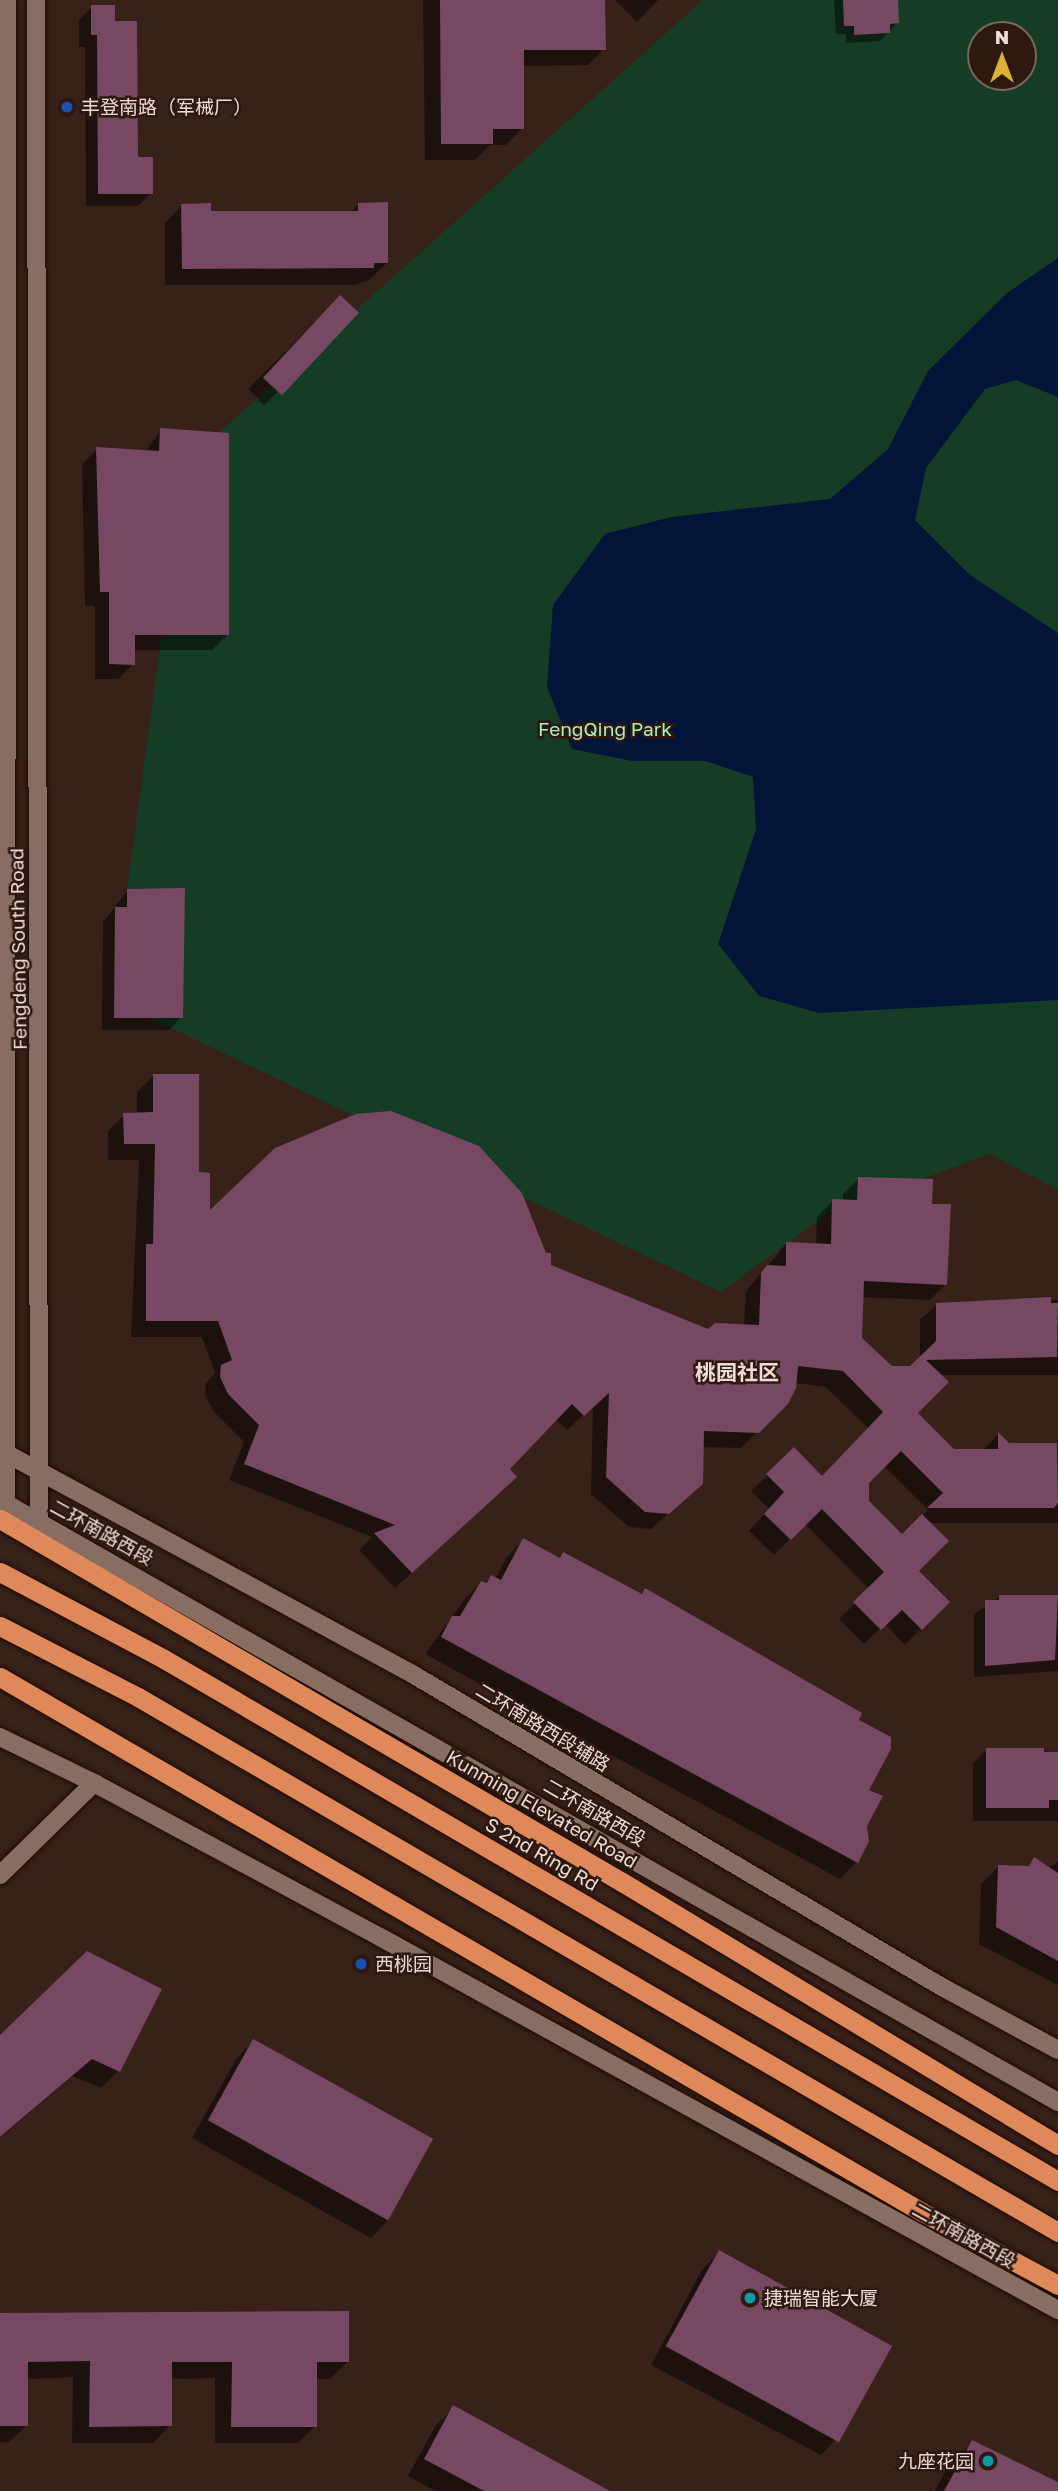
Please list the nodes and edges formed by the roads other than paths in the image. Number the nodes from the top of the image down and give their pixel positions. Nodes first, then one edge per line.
1 (7, 0) edge
2 (36, 0) edge
3 (3, 1026) edge
4 (3, 1452) edge
5 (39, 1471) junction
6 (2, 1507) edge
7 (39, 1520) junction
8 (0, 1572) edge
9 (0, 1626) edge
10 (0, 1677) edge
11 (0, 1737) edge
12 (94, 1783) junction
13 (0, 1875) edge
14 (1058, 2050) edge
15 (1058, 2102) edge
16 (1058, 2145) edge
17 (1058, 2181) edge
18 (1058, 2232) edge
19 (1058, 2285) edge
20 (1058, 2310) edge

1 - 3 street, Fengdeng South Road
2 - 5 street, Fengdeng South Road
3 - 4 street, Fengdeng South Road
4 - 5 street, 二环南路西段辅路
4 - 6 street, Fengdeng South Road
5 - 7 street, Fengdeng South Road
5 - 14 street, 二环南路西段辅路
6 - 7 street, 二环南路西段
6 - 16 highway, Kunming Elevated Road
7 - 15 street, 二环南路西段
8 - 17 highway, S 2nd Ring Rd
9 - 18 highway
10 - 19 highway
11 - 12 street, 二环南路西段
12 - 13 street
12 - 20 street, 二环南路西段

